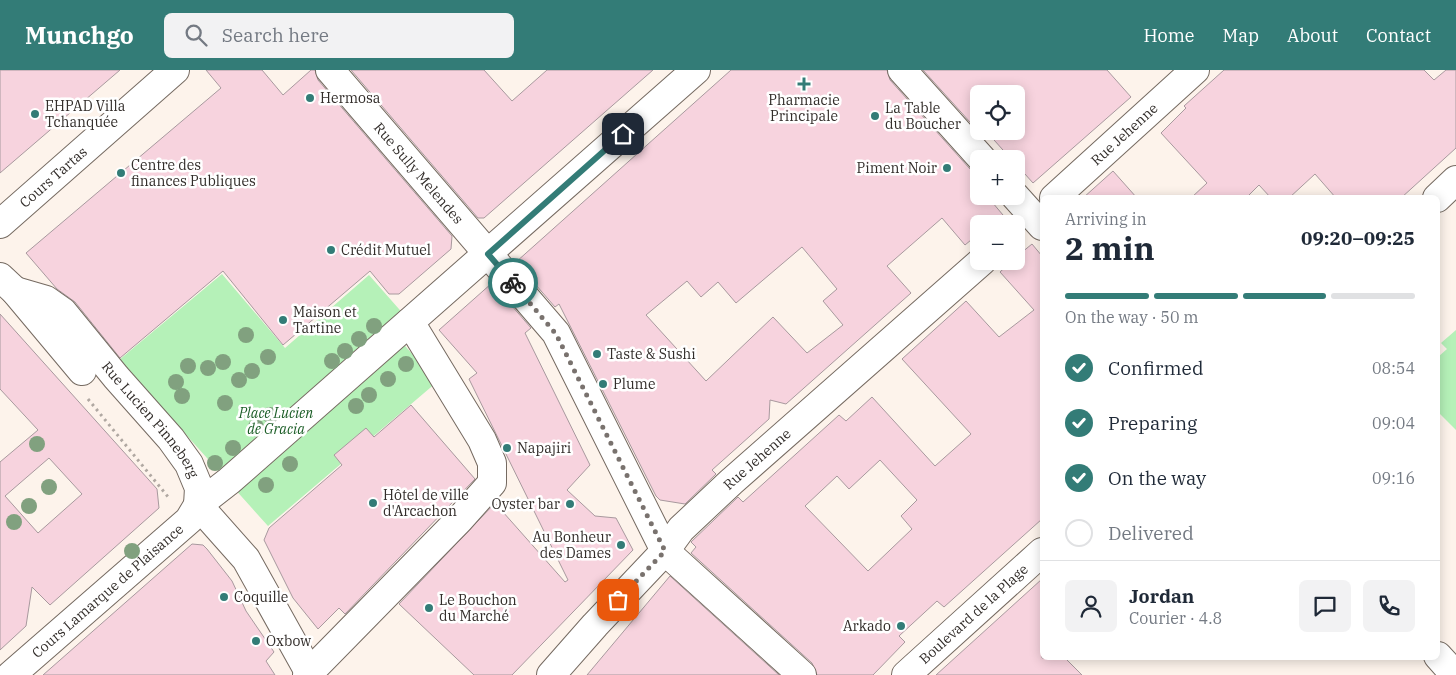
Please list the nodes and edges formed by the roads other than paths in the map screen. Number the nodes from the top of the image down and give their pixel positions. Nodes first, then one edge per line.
1 (175, 70) edge
2 (330, 70) edge
3 (696, 70) edge
4 (902, 70) edge
5 (1195, 70) edge
6 (974, 150) edge
7 (1456, 180) edge
8 (1057, 195) edge
9 (1439, 195) edge
10 (0, 224) edge
11 (488, 254) junction
12 (972, 270) edge
13 (7, 284) edge
14 (410, 322) junction
15 (83, 382) road end
16 (194, 512) junction
17 (665, 551) junction
18 (1040, 554) edge
19 (1440, 658) edge
20 (308, 674) edge
21 (11, 675) edge
22 (551, 675) edge
23 (802, 675) edge
24 (906, 675) edge
25 (1455, 675) edge

1 - 10 street, Cours Tartas
2 - 11 street, Rue Sully Melendes
3 - 11 street
4 - 6 street
5 - 8 street, Rue Jehenne
7 - 9 street
11 - 14 street
11 - 17 street, Rue Sully Melendes
12 - 17 street, Rue Jehenne
13 - 15 street
13 - 16 street, Rue Lucien Pinneberg
14 - 16 street
14 - 20 street
16 - 20 street
16 - 21 street, Cours Lamarque de Plaisance
17 - 22 street, Rue Jehenne
17 - 23 street
18 - 24 street, Boulevard de la Plage
19 - 25 street

